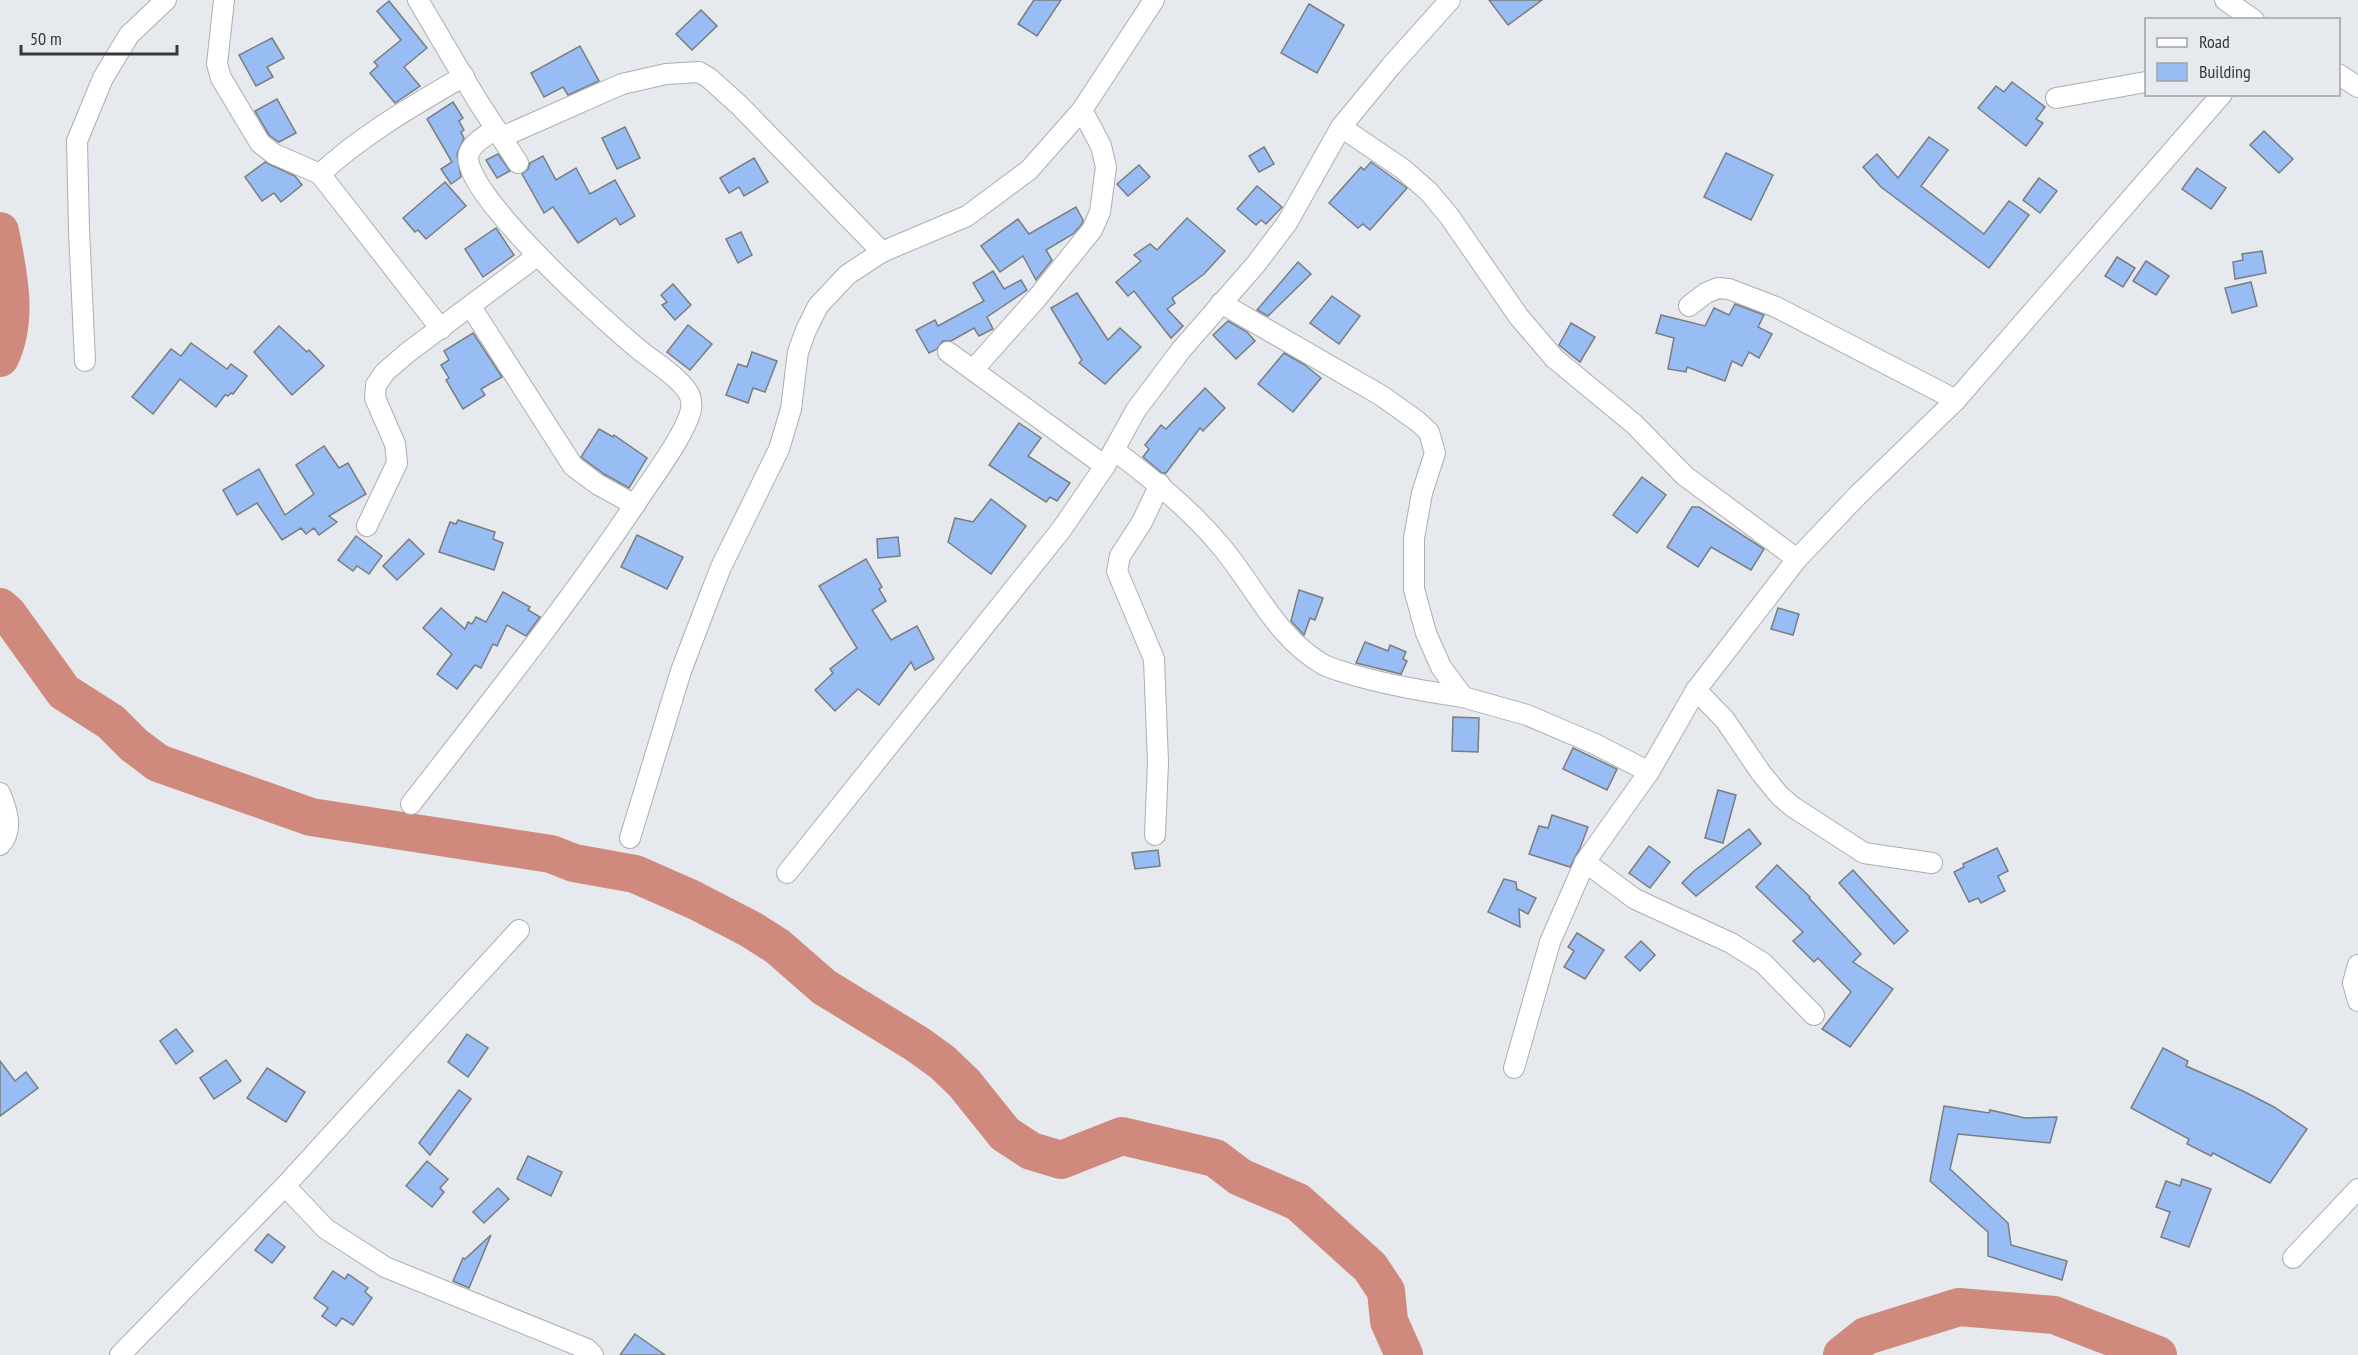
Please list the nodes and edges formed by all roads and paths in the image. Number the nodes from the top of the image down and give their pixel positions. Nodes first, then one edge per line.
1 (166, 0) edge
2 (224, 0) edge
3 (418, 0) edge
4 (1154, 0) edge
5 (1450, 0) edge
6 (2225, 0) edge
7 (2251, 18) edge
8 (2340, 75) edge
9 (464, 76) junction
10 (2145, 82) edge
11 (2358, 87) edge
12 (2220, 96) edge
13 (2056, 98) dead end
14 (1082, 110) junction
15 (1341, 127) junction
16 (499, 133) junction
17 (518, 163) dead end
18 (320, 174) junction
19 (882, 252) junction
20 (537, 256) junction
21 (1221, 303) junction
22 (1689, 306) dead end
23 (471, 307) junction
24 (441, 328) junction
25 (948, 352) dead end
26 (85, 361) dead end
27 (973, 370) junction
28 (1956, 400) junction
29 (1110, 458) junction
30 (1160, 484) junction
31 (634, 505) junction
32 (367, 526) dead end
33 (1797, 559) junction
34 (1696, 690) junction
35 (1462, 697) junction
36 (1649, 772) junction
37 (0, 793) edge
38 (411, 804) dead end
39 (1155, 835) dead end
40 (630, 838) dead end
41 (0, 845) edge
42 (1585, 862) junction
43 (1932, 863) dead end
44 (787, 873) dead end
45 (519, 930) dead end
46 (2358, 965) edge
47 (2358, 1001) edge
48 (1814, 1015) dead end
49 (1514, 1068) dead end
50 (285, 1186) junction
51 (2358, 1189) edge
52 (2293, 1258) dead end
53 (120, 1355) edge
54 (593, 1355) edge

1 - 26 street
2 - 18 street
3 - 9 street
4 - 14 street
5 - 15 street
6 - 7 street
8 - 11 street
9 - 16 street
9 - 18 street
10 - 13 street
12 - 28 street
14 - 19 street
14 - 27 street
15 - 21 street
15 - 33 street
16 - 17 street
16 - 19 street
16 - 20 street
18 - 24 street
19 - 40 street
20 - 23 street
20 - 31 street
21 - 29 street
21 - 35 street
22 - 28 street
23 - 24 street
23 - 31 street
24 - 32 street
25 - 27 street
27 - 29 street
28 - 33 street
29 - 30 street
29 - 44 street
30 - 35 street
30 - 39 street
31 - 38 street
33 - 34 street
34 - 36 street
34 - 43 street
35 - 36 street
36 - 42 street
37 - 41 street
42 - 48 street
42 - 49 street
45 - 50 street
46 - 47 street
50 - 53 street
50 - 54 street
51 - 52 street

